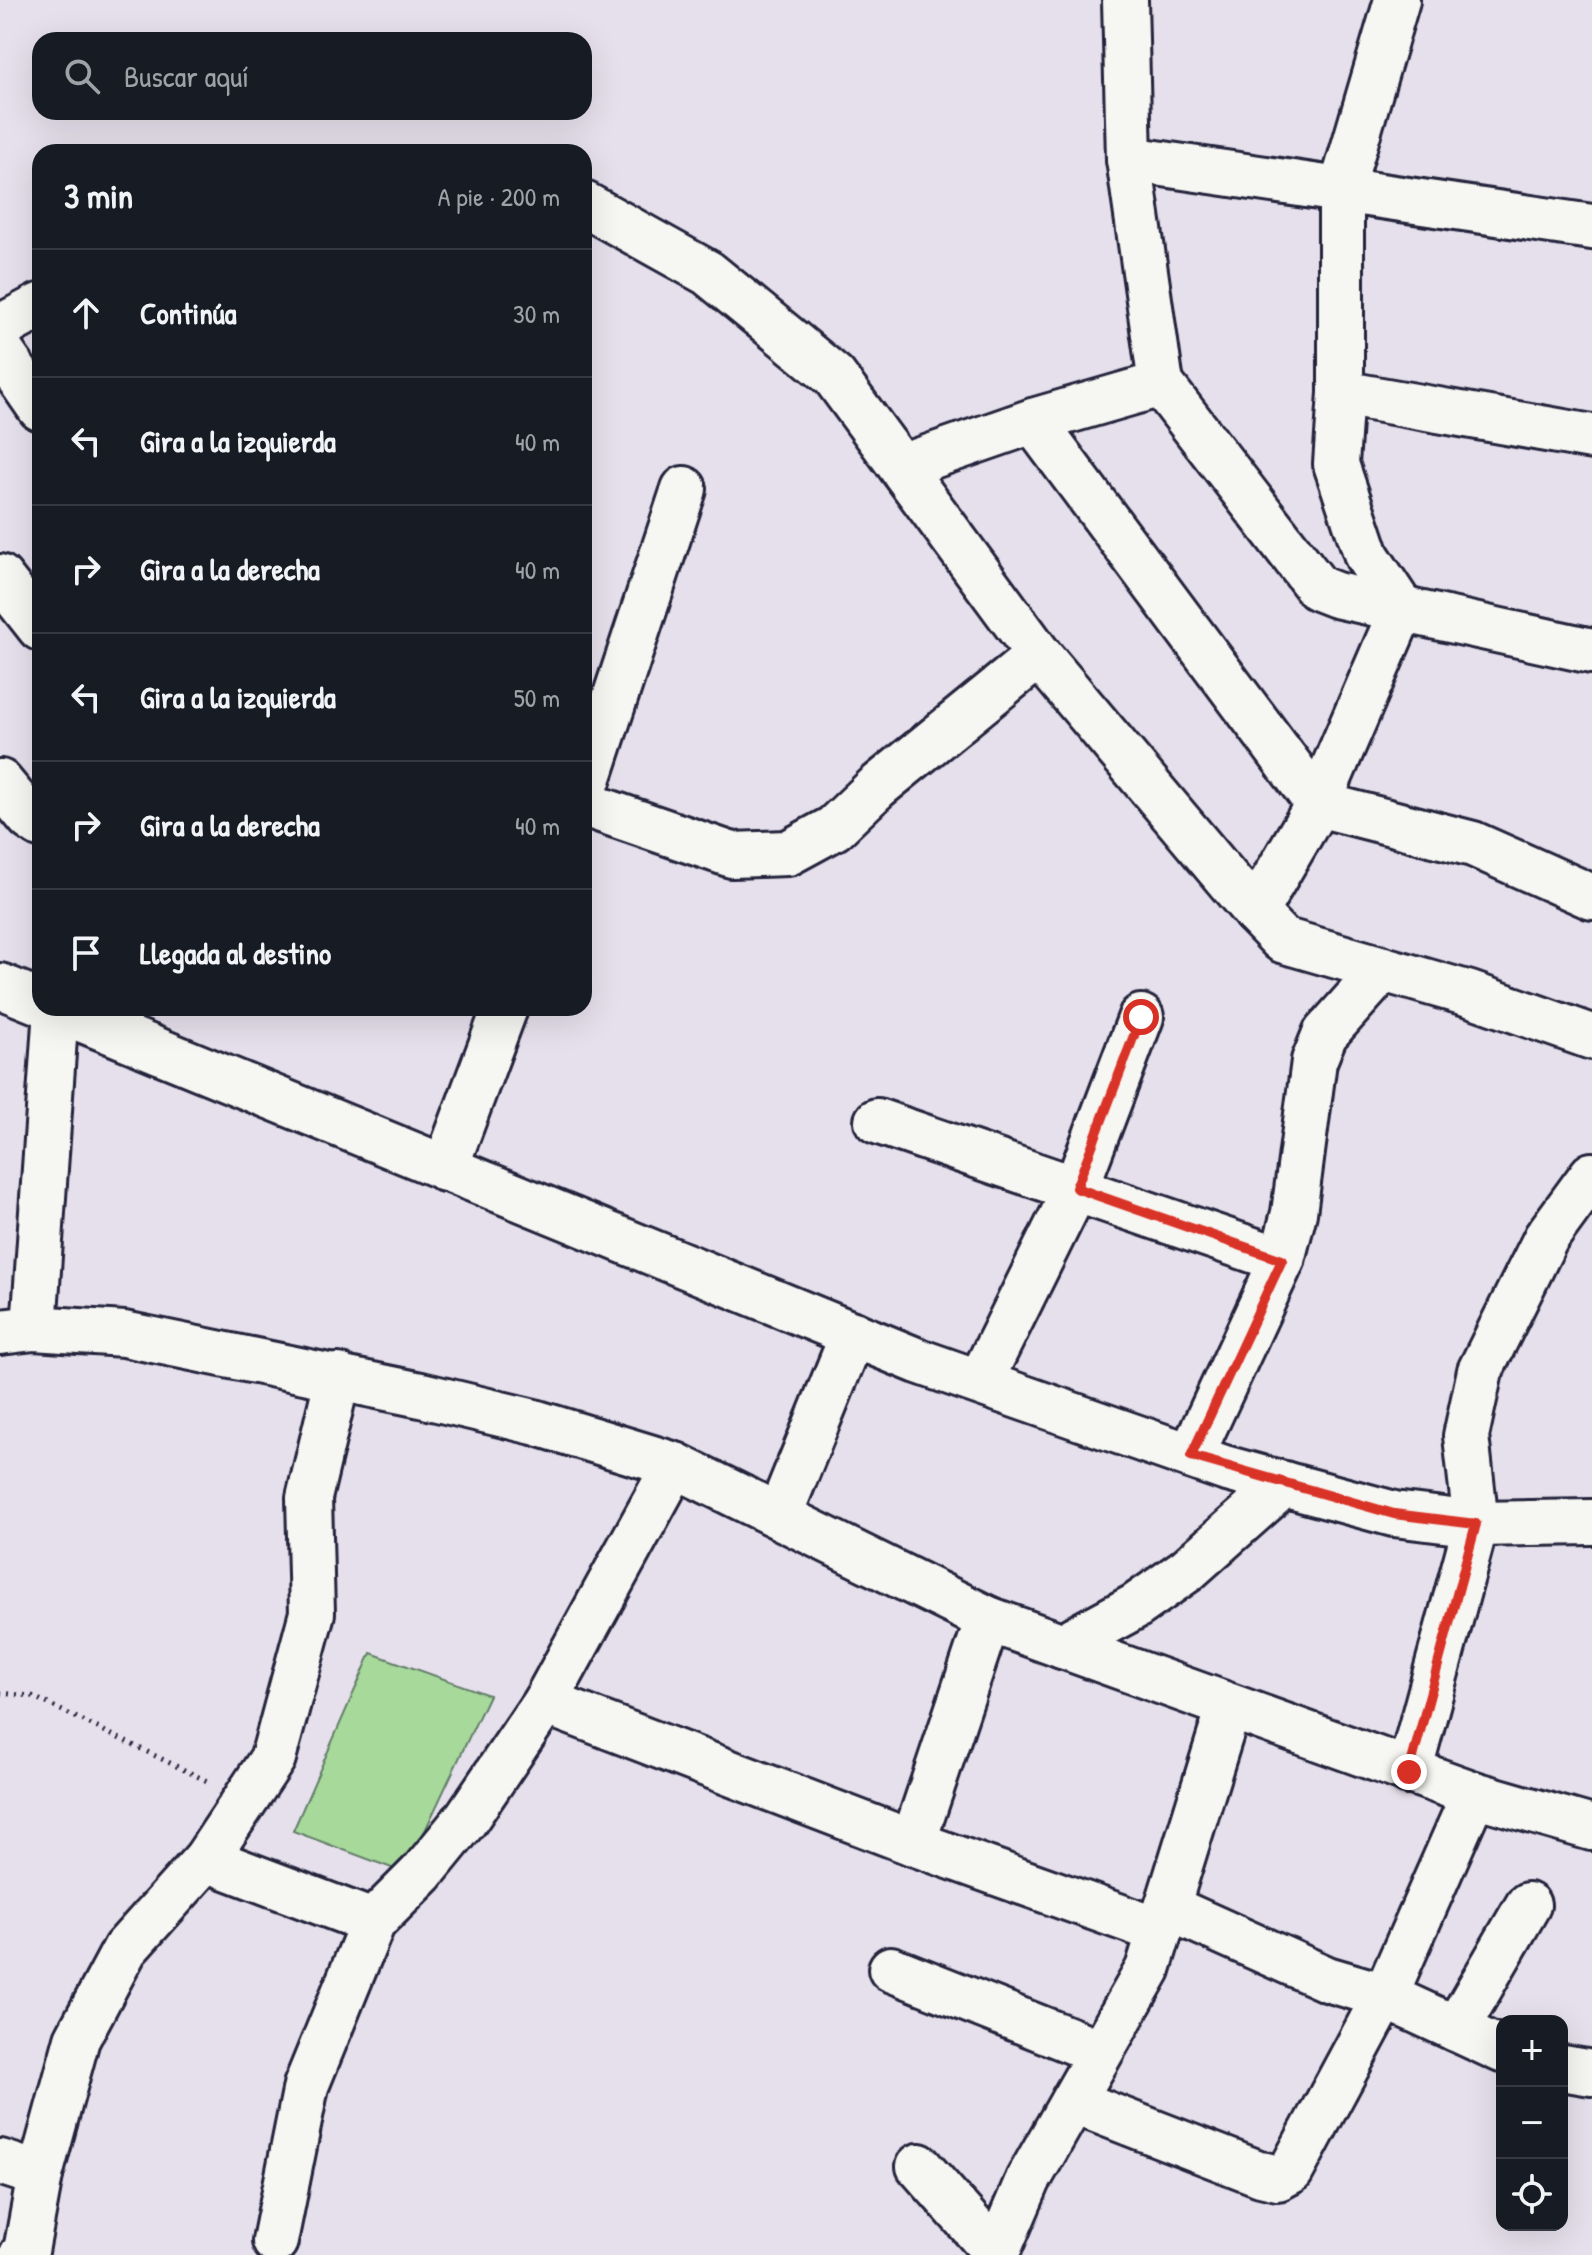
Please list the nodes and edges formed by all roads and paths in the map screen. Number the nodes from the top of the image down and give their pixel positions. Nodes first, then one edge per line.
1 (1125, 0) edge
2 (1397, 0) edge
3 (1129, 159) junction
4 (1341, 191) junction
5 (592, 208) edge
6 (1592, 227) edge
7 (32, 310) edge
8 (0, 332) edge
9 (0, 350) edge
10 (1161, 384) junction
11 (1341, 393) junction
12 (32, 396) edge
13 (1033, 421) junction
14 (1592, 437) edge
15 (901, 467) junction
16 (684, 489) dead end
17 (0, 577) edge
18 (1402, 609) junction
19 (32, 618) edge
20 (1592, 651) edge
21 (1039, 655) junction
22 (592, 768) edge
23 (0, 782) edge
24 (1318, 804) junction
25 (592, 807) edge
26 (32, 819) edge
27 (1592, 897) edge
28 (1255, 912) junction
29 (1383, 969) junction
30 (0, 986) edge
31 (32, 999) edge
32 (54, 1016) edge
33 (74, 1016) edge
34 (502, 1016) edge
35 (1141, 1017) dead end
36 (1592, 1037) edge
37 (877, 1121) dead end
38 (445, 1169) junction
39 (1592, 1175) edge
40 (1076, 1188) junction
41 (1282, 1260) junction
42 (17, 1330) edge
43 (853, 1334) junction
44 (338, 1376) junction
45 (980, 1382) junction
46 (1191, 1456) junction
47 (675, 1465) junction
48 (1284, 1484) junction
49 (779, 1516) junction
50 (1592, 1522) edge
51 (1476, 1524) junction
52 (988, 1619) junction
53 (1062, 1646) junction
54 (0, 1693) edge
55 (545, 1702) junction
56 (1229, 1707) junction
57 (1409, 1772) junction
58 (1474, 1794) junction
59 (245, 1800) junction
60 (1592, 1828) edge
61 (913, 1843) junction
62 (206, 1859) junction
63 (1528, 1905) dead end
64 (1163, 1919) junction
65 (373, 1922) junction
66 (891, 1969) dead end
67 (1385, 1996) junction
68 (1456, 2029) junction
69 (1496, 2047) edge
70 (1100, 2052) junction
71 (1568, 2069) edge
72 (1592, 2073) edge
73 (1073, 2101) junction
74 (919, 2166) dead end
75 (20, 2169) edge
76 (275, 2241) dead end
77 (996, 2254) edge
78 (22, 2255) edge

1 - 3 street
2 - 4 street
3 - 4 street
3 - 10 street
4 - 6 street
4 - 11 street
5 - 15 street
7 - 8 street
9 - 12 street
10 - 13 street
10 - 18 street
11 - 14 street
11 - 18 street
13 - 15 street
13 - 24 street
15 - 21 street
16 - 22 street
17 - 19 street
18 - 20 street
18 - 24 street
21 - 25 street
21 - 28 street
23 - 26 street
24 - 27 street
24 - 28 street
28 - 29 street
29 - 36 street
29 - 41 street
30 - 31 street
32 - 42 street
33 - 38 street
34 - 38 street
35 - 40 street
37 - 40 street
38 - 43 street
39 - 51 street
40 - 41 street
40 - 45 street
41 - 46 street
42 - 44 street
43 - 45 street
43 - 49 street
44 - 47 street
44 - 59 street
45 - 46 street
46 - 48 street
47 - 49 street
47 - 55 street
48 - 51 street
48 - 53 street
49 - 52 street
50 - 51 street
51 - 57 street
52 - 53 street
52 - 61 street
53 - 56 street
54 - 59 path
55 - 61 street
55 - 65 street
56 - 57 street
56 - 64 street
57 - 58 street
58 - 60 street
58 - 67 street
59 - 62 street
61 - 64 street
62 - 65 street
62 - 75 street
63 - 68 street
64 - 67 street
64 - 70 street
65 - 76 street
66 - 70 street
67 - 68 street
67 - 73 street
68 - 69 street
70 - 73 street
71 - 72 street
73 - 77 street
74 - 77 street
75 - 78 street

